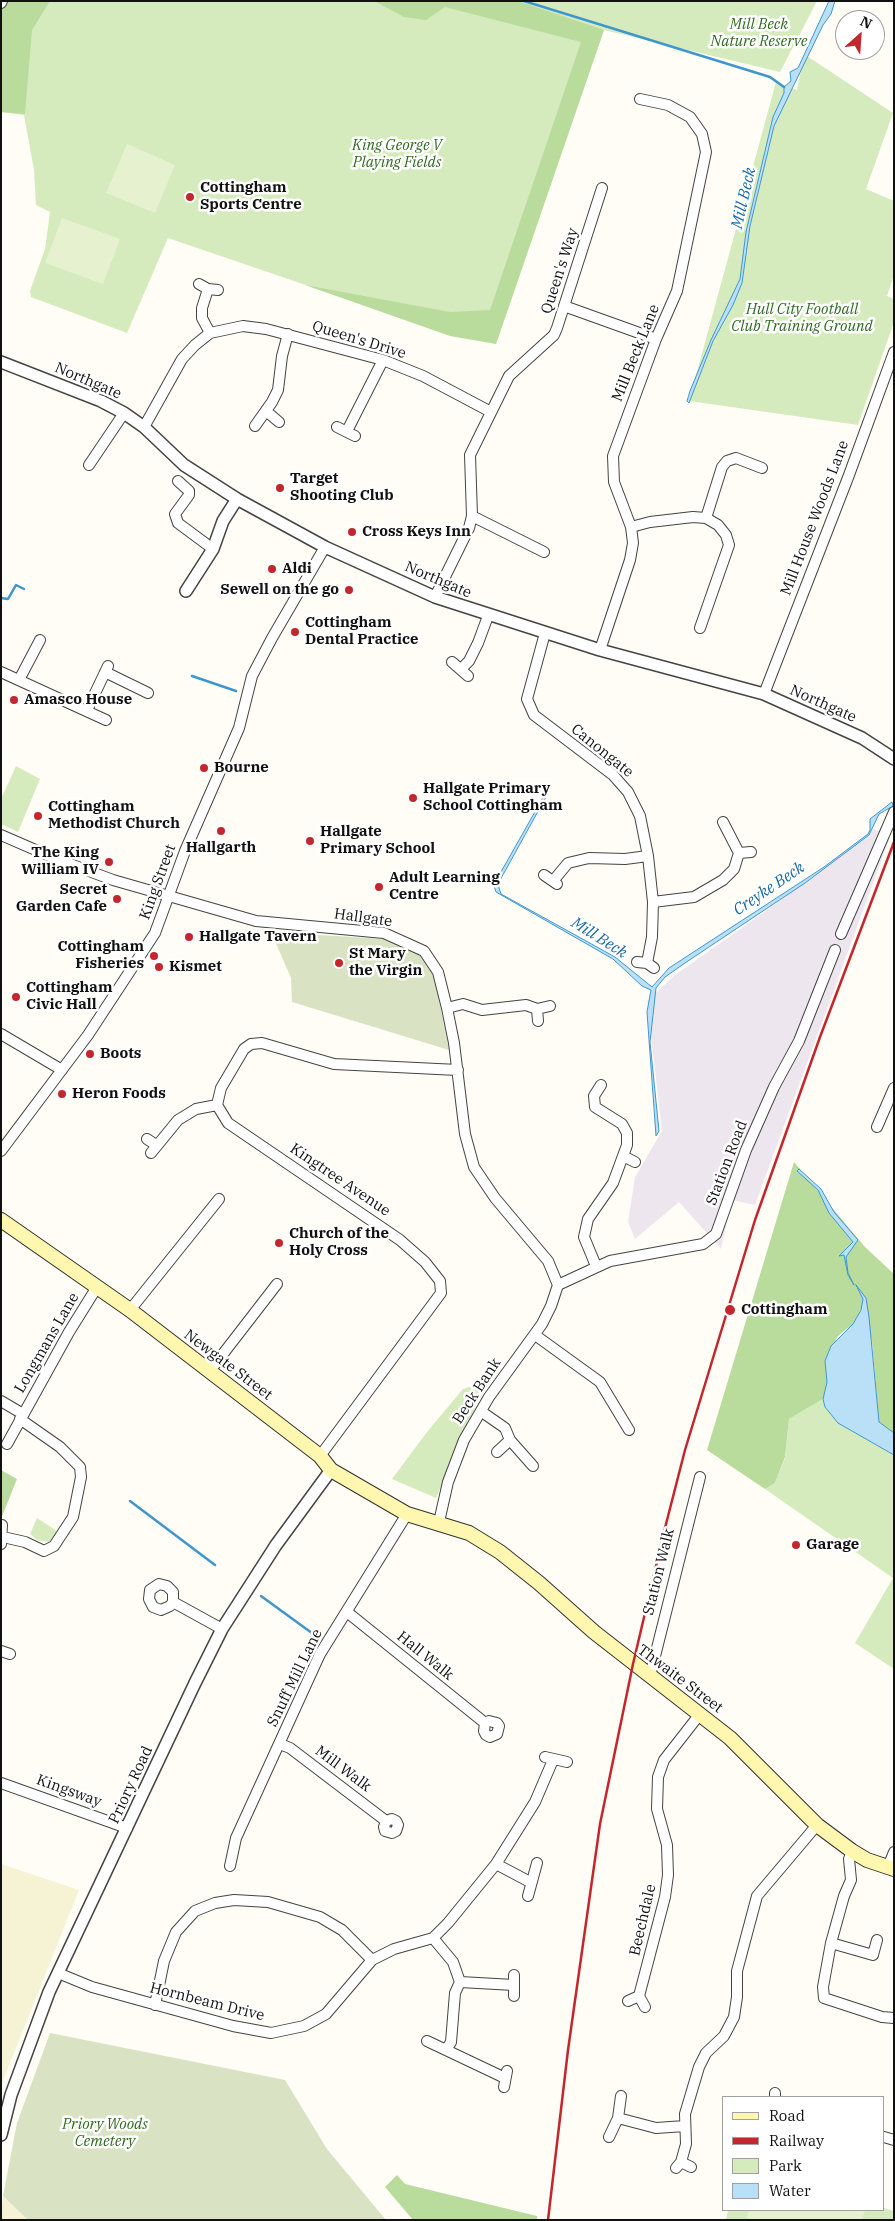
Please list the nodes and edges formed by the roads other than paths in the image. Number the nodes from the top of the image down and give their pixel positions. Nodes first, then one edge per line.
1 (640, 99) dead end
2 (603, 188) dead end
3 (208, 288) dead end
4 (564, 306) junction
5 (210, 333) junction
6 (288, 334) junction
7 (656, 338) junction
8 (894, 352) edge
9 (383, 360) junction
10 (2, 363) edge
11 (266, 411) junction
12 (491, 412) junction
13 (124, 413) junction
14 (279, 422) dead end
15 (255, 426) dead end
16 (144, 427) junction
17 (337, 427) dead end
18 (756, 454) dead end
19 (89, 464) dead end
20 (178, 481) dead end
21 (237, 499) junction
22 (472, 516) junction
23 (706, 518) junction
24 (631, 527) junction
25 (325, 546) junction
26 (213, 549) junction
27 (544, 552) dead end
28 (186, 591) dead end
29 (435, 597) junction
30 (488, 616) junction
31 (704, 622) dead end
32 (545, 633) junction
33 (40, 640) dead end
34 (600, 650) junction
35 (452, 662) dead end
36 (1, 672) edge
37 (19, 680) junction
38 (148, 693) dead end
39 (764, 694) junction
40 (87, 710) junction
41 (106, 720) dead end
42 (894, 759) edge
43 (894, 812) edge
44 (723, 821) dead end
45 (1, 835) edge
46 (751, 852) dead end
47 (739, 853) junction
48 (648, 856) junction
49 (544, 875) dead end
50 (168, 895) junction
51 (654, 902) junction
52 (841, 934) dead end
53 (835, 950) dead end
54 (646, 964) dead end
55 (550, 1006) dead end
56 (447, 1008) junction
57 (537, 1009) junction
58 (538, 1021) dead end
59 (1, 1034) edge
60 (62, 1070) junction
61 (458, 1070) junction
62 (601, 1085) dead end
63 (894, 1088) edge
64 (217, 1105) junction
65 (877, 1127) dead end
66 (151, 1146) dead end
67 (1, 1151) edge
68 (623, 1156) junction
69 (635, 1162) dead end
70 (219, 1199) dead end
71 (1, 1220) edge
72 (596, 1266) junction
73 (277, 1284) dead end
74 (558, 1284) junction
75 (97, 1287) junction
76 (130, 1310) junction
77 (535, 1334) junction
78 (210, 1372) junction
79 (1, 1401) edge
80 (482, 1412) junction
81 (22, 1416) junction
82 (630, 1430) dead end
83 (510, 1440) junction
84 (8, 1444) dead end
85 (498, 1452) dead end
86 (320, 1456) junction
87 (533, 1466) dead end
88 (331, 1470) junction
89 (700, 1476) dead end
90 (407, 1514) junction
91 (440, 1522) junction
92 (2, 1525) edge
93 (2, 1540) edge
94 (173, 1602) dead end
95 (347, 1612) junction
96 (222, 1629) junction
97 (650, 1676) junction
98 (700, 1714) junction
99 (485, 1723) dead end
100 (280, 1744) junction
101 (566, 1762) dead end
102 (1, 1783) edge
103 (386, 1821) dead end
104 (817, 1825) junction
105 (127, 1828) junction
106 (852, 1851) junction
107 (894, 1852) edge
108 (536, 1863) dead end
109 (496, 1864) junction
110 (230, 1866) dead end
111 (891, 1868) edge
112 (530, 1882) junction
113 (528, 1896) dead end
114 (433, 1938) junction
115 (877, 1940) dead end
116 (831, 1943) junction
117 (372, 1960) junction
118 (58, 1973) junction
119 (460, 1982) junction
120 (514, 1996) dead end
121 (640, 1996) junction
122 (628, 2001) dead end
123 (155, 2005) junction
124 (645, 2006) dead end
125 (894, 2018) edge
126 (427, 2042) dead end
127 (446, 2050) junction
128 (505, 2079) dead end
129 (622, 2096) dead end
130 (618, 2118) junction
131 (685, 2126) junction
132 (1, 2135) edge
133 (609, 2136) dead end
134 (691, 2167) dead end

1 - 7 street, Mill Beck Lane
2 - 4 street, Queen's Way
3 - 5 street
4 - 7 street
4 - 12 street, Queen's Way
5 - 6 street, Queen's Drive
5 - 16 street, Queen's Drive
6 - 9 street, Queen's Drive
6 - 11 street
7 - 24 street, Mill Beck Lane
8 - 39 street, Mill House Woods Lane
9 - 12 street, Queen's Drive
9 - 17 street
10 - 13 street, Northgate
11 - 14 street
11 - 15 street
12 - 22 street, Queen's Way
13 - 16 street, Northgate
13 - 19 street
16 - 21 street, Northgate
18 - 23 street
20 - 26 street
21 - 25 street, Northgate
21 - 26 street
22 - 27 street
22 - 29 street, Queen's Way
23 - 24 street
23 - 31 street
24 - 34 street, Mill Beck Lane
25 - 29 street, Northgate
25 - 50 street, King Street
26 - 28 street
29 - 30 street, Northgate
30 - 32 street, Northgate
30 - 35 street
32 - 34 street, Northgate
32 - 48 street, Canongate
33 - 37 street
34 - 39 street, Northgate
36 - 37 street
37 - 40 street
38 - 40 street
39 - 42 street, Northgate
40 - 41 street
43 - 52 street
44 - 47 street
45 - 50 street, Hallgate
46 - 47 street
47 - 51 street
48 - 49 street
48 - 51 street, Canongate
50 - 56 street, Hallgate
50 - 60 street, King Street
51 - 54 street, Canongate
53 - 72 street, Station Road
55 - 57 street
56 - 57 street
56 - 61 street, Hallgate
57 - 58 street
59 - 60 street
60 - 67 street, King Street
61 - 64 street
61 - 74 street, Hallgate
62 - 68 street
63 - 65 street
64 - 66 street
64 - 86 street, Kingtree Avenue
68 - 69 street
68 - 72 street
70 - 76 street
71 - 75 main road, Newgate Street
72 - 74 street, Station Road
73 - 78 street
74 - 77 street, Beck Bank
75 - 76 main road, Newgate Street
75 - 81 street, Longmans Lane
76 - 78 main road, Newgate Street
77 - 80 street, Beck Bank
77 - 82 street
78 - 86 main road, Newgate Street
79 - 81 street, Longmans Lane
80 - 83 street
80 - 91 street, Beck Bank
81 - 84 street, Longmans Lane
81 - 93 street, Longmans Lane
83 - 85 street
83 - 87 street
86 - 88 main road, Newgate Street
88 - 90 main road, Newgate Street
88 - 96 street, Priory Road
89 - 97 street, Station Walk
90 - 91 main road, Newgate Street
90 - 95 street, Snuff Mill Lane
91 - 97 main road, Thwaite Street
92 - 93 street, Longmans Lane
94 - 96 street
95 - 99 street, Hall Walk
95 - 100 street, Snuff Mill Lane
96 - 105 street, Priory Road
97 - 98 main road, Thwaite Street
98 - 104 main road, Thwaite Street
98 - 121 street, Beechdale
100 - 103 street, Mill Walk
100 - 110 street, Snuff Mill Lane
101 - 109 street
102 - 105 street, Kingsway
104 - 106 main road, Thwaite Street
104 - 131 street
105 - 118 street, Priory Road
106 - 111 main road, Thwaite Street
106 - 116 street
107 - 111 street
108 - 112 street
109 - 112 street
109 - 114 street
112 - 113 street
114 - 117 street, Hornbeam Drive
114 - 119 street
115 - 116 street
116 - 125 street
117 - 123 street, Hornbeam Drive
117 - 123 street
118 - 123 street, Hornbeam Drive
118 - 132 street, Priory Road
119 - 120 street
119 - 127 street
121 - 122 street
121 - 124 street
126 - 127 street
127 - 128 street
129 - 130 street
130 - 131 street
130 - 133 street
131 - 134 street

